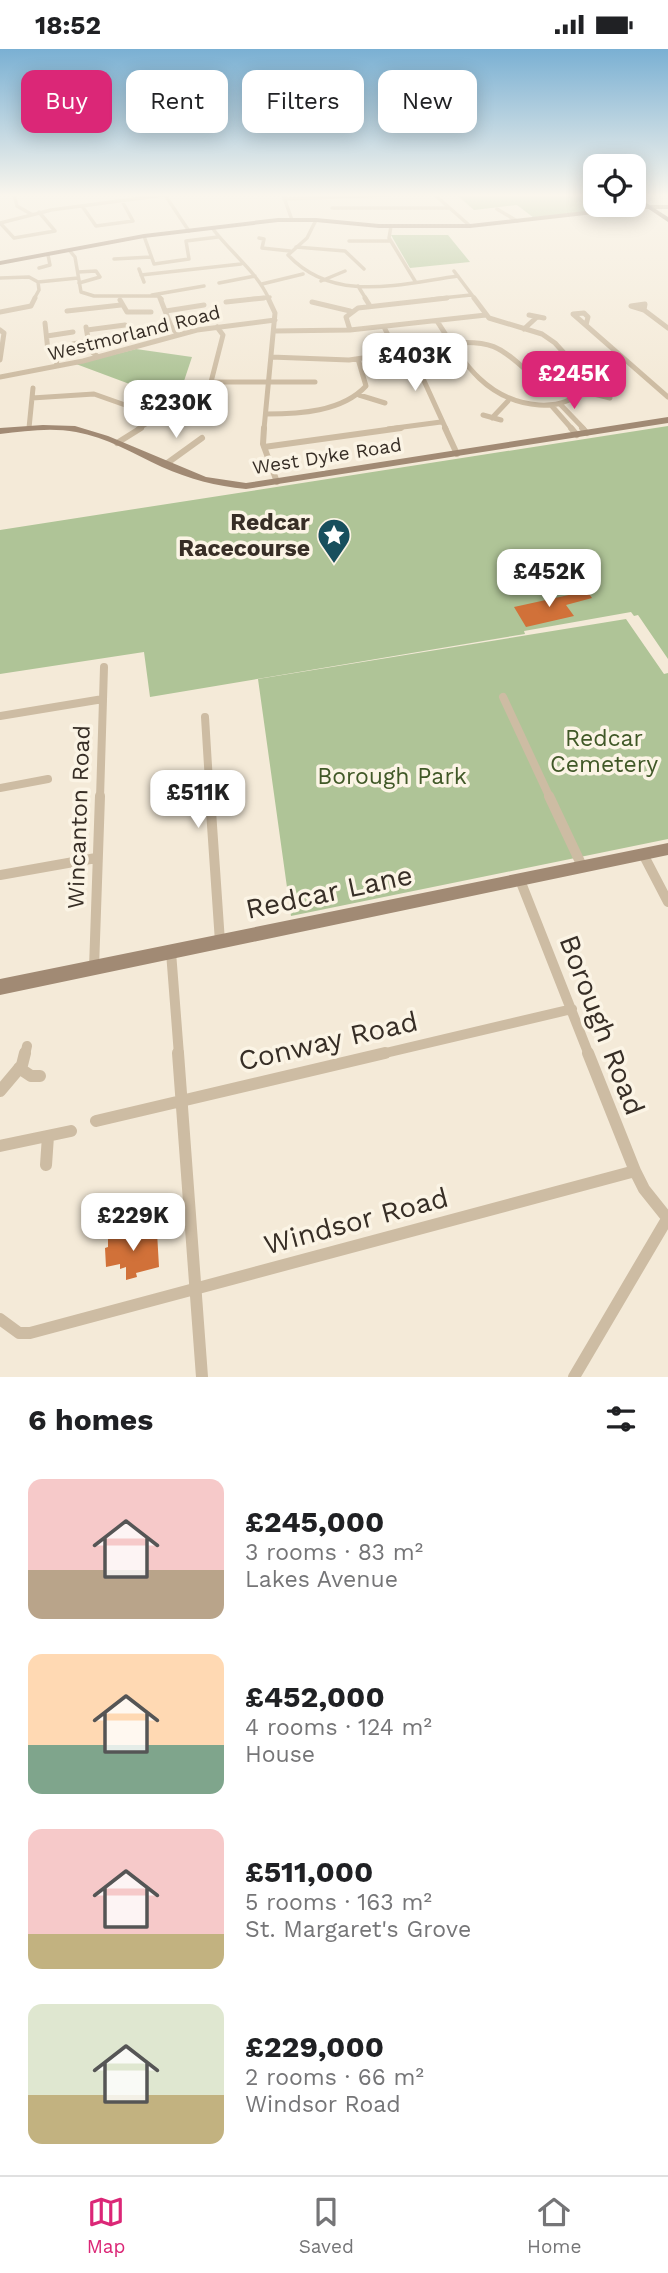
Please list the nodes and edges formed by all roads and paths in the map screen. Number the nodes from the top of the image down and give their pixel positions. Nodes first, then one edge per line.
1 (36, 257) edge
2 (48, 257) edge
3 (75, 257) edge
4 (151, 257) joint
5 (189, 257) edge
6 (235, 257) edge
7 (289, 257) edge
8 (353, 257) edge
9 (401, 257) edge
10 (114, 259) dead end
11 (0, 263) edge
12 (241, 264) junction
13 (370, 265) dead end
14 (39, 268) dead end
15 (139, 269) dead end
16 (345, 271) dead end
17 (454, 271) dead end
18 (303, 274) junction
19 (141, 275) junction
20 (255, 276) junction
21 (458, 276) junction
22 (0, 278) edge
23 (78, 278) junction
24 (237, 281) junction
25 (321, 281) junction
26 (415, 281) junction
27 (38, 282) junction
28 (144, 282) dead end
29 (219, 283) dead end
30 (262, 284) junction
31 (204, 286) dead end
32 (242, 286) dead end
33 (358, 286) junction
34 (119, 295) junction
35 (152, 295) junction
36 (471, 295) junction
37 (270, 297) junction
38 (226, 302) dead end
39 (313, 303) dead end
40 (121, 305) junction
41 (203, 305) dead end
42 (370, 306) junction
43 (645, 310) dead end
44 (0, 311) edge
45 (67, 311) dead end
46 (166, 311) junction
47 (350, 311) junction
48 (151, 312) dead end
49 (486, 315) junction
50 (529, 315) dead end
51 (537, 317) junction
52 (544, 319) dead end
53 (275, 320) junction
54 (169, 321) junction
55 (437, 321) junction
56 (45, 323) dead end
57 (157, 323) dead end
58 (586, 325) dead end
59 (125, 326) dead end
60 (217, 327) junction
61 (384, 327) junction
62 (668, 328) edge
63 (4, 329) edge
64 (524, 329) junction
65 (350, 330) junction
66 (274, 331) junction
67 (74, 333) dead end
68 (178, 335) junction
69 (47, 336) junction
70 (88, 341) junction
71 (451, 343) junction
72 (71, 351) dead end
73 (397, 353) junction
74 (98, 357) junction
75 (0, 358) edge
76 (271, 358) junction
77 (358, 359) junction
78 (57, 366) junction
79 (467, 366) junction
80 (577, 367) junction
81 (420, 372) junction
82 (0, 377) edge
83 (211, 382) junction
84 (269, 382) junction
85 (316, 382) dead end
86 (33, 388) dead end
87 (582, 391) junction
88 (359, 395) junction
89 (668, 397) edge
90 (32, 398) junction
91 (610, 398) dead end
92 (508, 401) junction
93 (385, 403) dead end
94 (560, 404) junction
95 (551, 405) junction
96 (266, 414) junction
97 (482, 415) dead end
98 (159, 417) junction
99 (492, 418) junction
100 (668, 420) edge
101 (500, 421) dead end
102 (441, 422) junction
103 (29, 428) junction
104 (0, 431) edge
105 (582, 434) junction
106 (202, 438) dead end
107 (117, 443) junction
108 (264, 447) junction
109 (457, 454) junction
110 (166, 464) junction
111 (277, 482) junction
112 (104, 667) dead end
113 (503, 697) dead end
114 (103, 699) junction
115 (0, 716) edge
116 (205, 717) dead end
117 (48, 779) dead end
118 (0, 787) edge
119 (668, 849) edge
120 (643, 855) junction
121 (96, 858) junction
122 (582, 866) junction
123 (0, 875) edge
124 (520, 880) junction
125 (668, 902) edge
126 (220, 941) junction
127 (171, 952) junction
128 (94, 968) junction
129 (0, 987) edge
130 (572, 1009) junction
131 (27, 1046) dead end
132 (19, 1068) junction
133 (40, 1076) dead end
134 (0, 1091) edge
135 (182, 1101) junction
136 (96, 1121) dead end
137 (71, 1131) dead end
138 (48, 1136) junction
139 (0, 1146) edge
140 (46, 1165) dead end
141 (635, 1171) junction
142 (668, 1219) edge
143 (195, 1290) junction
144 (0, 1319) edge
145 (202, 1377) edge
146 (574, 1377) edge

1 - 11 street
2 - 14 street
3 - 23 street
4 - 5 street
4 - 10 street
6 - 12 street
7 - 18 street
8 - 13 street
9 - 26 street
12 - 19 street
12 - 20 street
15 - 19 street
16 - 25 street
17 - 21 street
18 - 25 street
18 - 30 street
19 - 28 street
20 - 24 street
20 - 30 street
21 - 26 street
21 - 36 street
22 - 27 street
23 - 27 street
23 - 34 street
24 - 29 street
24 - 32 street
25 - 33 street
26 - 33 street
27 - 44 street
30 - 37 street
31 - 35 street
33 - 42 street
34 - 35 street
34 - 40 street
35 - 46 street
36 - 42 street
36 - 49 street
37 - 38 street
37 - 53 street
39 - 47 street
40 - 45 street
40 - 48 street
41 - 46 street
42 - 47 street
43 - 62 street
46 - 54 street
47 - 65 street
49 - 55 street
49 - 64 street
50 - 51 street
51 - 52 street
51 - 64 street
53 - 60 street, Westmorland Road
53 - 66 street
54 - 57 street
54 - 68 street
55 - 61 street
55 - 71 street
56 - 69 street
58 - 89 street
59 - 70 street
60 - 68 street, Westmorland Road
60 - 83 street
61 - 65 street
61 - 73 street
63 - 75 street
64 - 80 street
65 - 66 street
66 - 76 street
67 - 69 street
68 - 74 street, Westmorland Road
69 - 78 street
70 - 72 street
70 - 74 street
71 - 79 street
71 - 80 street
73 - 77 street
73 - 81 street
74 - 78 street, Westmorland Road
76 - 77 street
76 - 84 street
77 - 88 street
78 - 82 street, Westmorland Road
79 - 81 street
79 - 92 street
80 - 87 street
81 - 102 street
83 - 84 street
83 - 98 street
84 - 85 street
84 - 96 street
86 - 90 street
87 - 91 street
87 - 94 street
88 - 93 street
88 - 96 street
90 - 98 street
90 - 103 street
92 - 95 street
92 - 99 street
94 - 95 street
94 - 105 street
95 - 105 street
96 - 108 street
97 - 99 street
98 - 107 street
99 - 101 street
100 - 105 street, West Dyke Road
102 - 108 street
102 - 109 street
103 - 104 street, West Dyke Road
103 - 107 street, West Dyke Road
105 - 109 street, West Dyke Road
106 - 110 street
107 - 110 street, West Dyke Road
108 - 111 street
109 - 111 street, West Dyke Road
110 - 111 street, West Dyke Road
112 - 114 street, Wincanton Road
113 - 122 street
114 - 115 street
114 - 121 street, Wincanton Road
116 - 126 street
117 - 118 street
119 - 120 street, Redcar Lane
120 - 122 street, Redcar Lane
120 - 125 street
121 - 123 street
121 - 128 street, Wincanton Road
122 - 124 street, Redcar Lane
124 - 126 street, Redcar Lane
124 - 130 street, Borough Road
126 - 127 street, Redcar Lane
127 - 128 street, Redcar Lane
127 - 135 street
128 - 129 street, Redcar Lane
130 - 135 street, Conway Road
130 - 141 street, Borough Road
131 - 132 street
132 - 133 street
132 - 134 street
135 - 136 street, Conway Road
135 - 143 street
137 - 138 street
138 - 139 street
138 - 140 street
141 - 142 street, Borough Road
141 - 143 street, Windsor Road
142 - 146 street
143 - 144 street, Windsor Road
143 - 145 street

